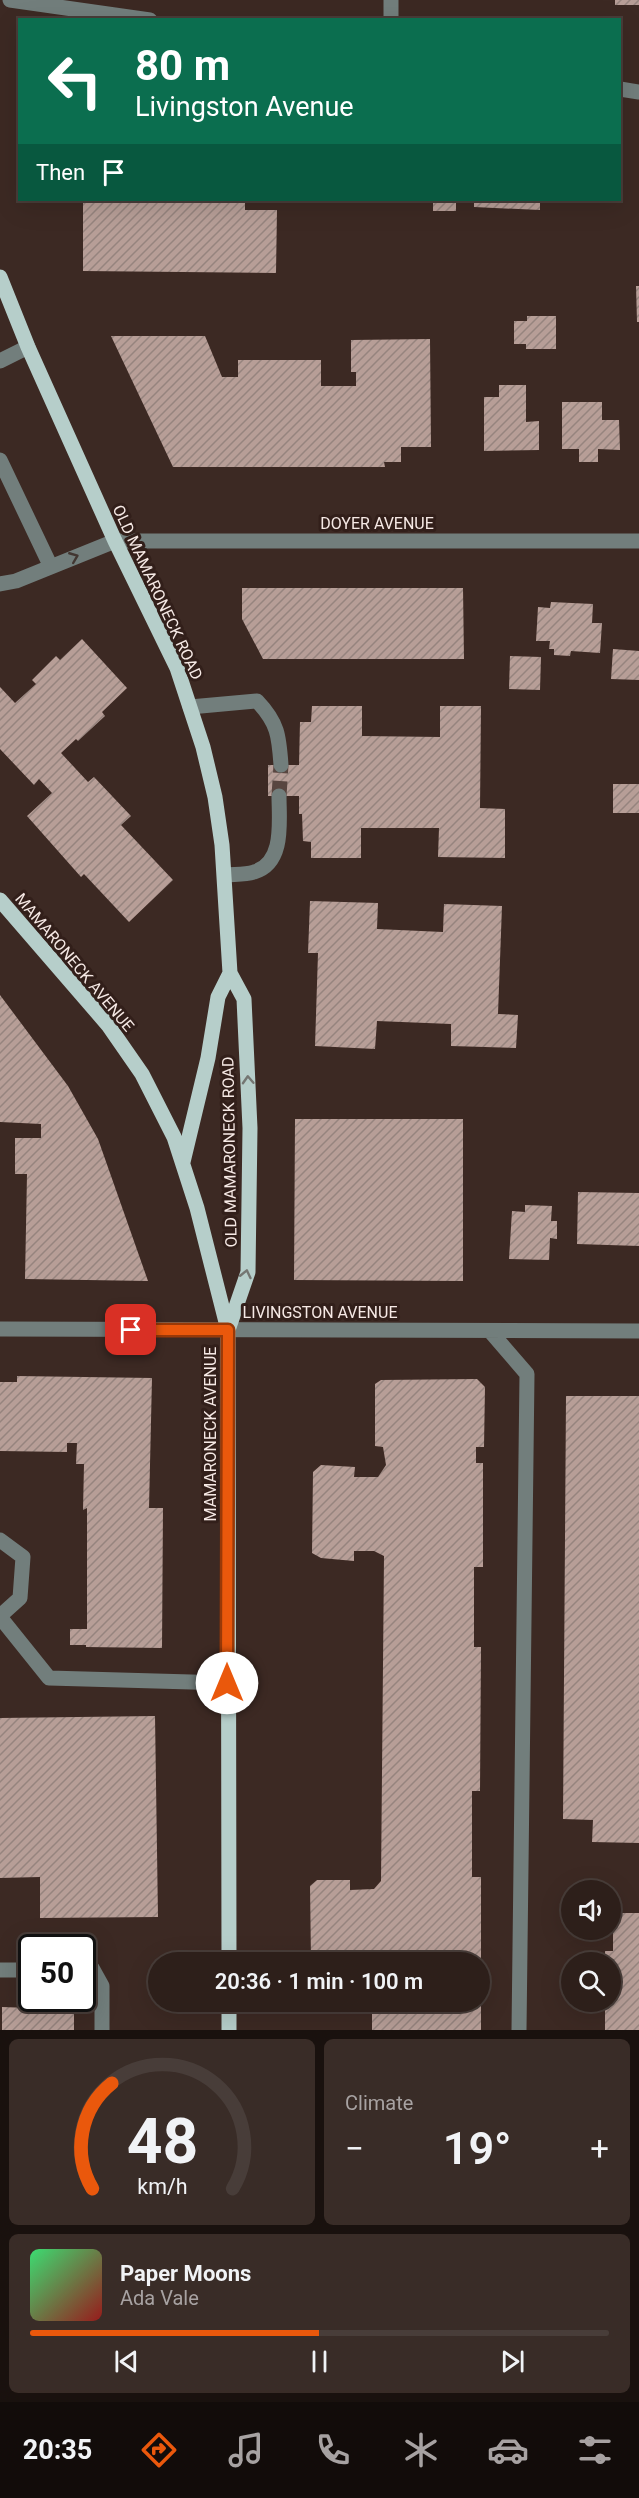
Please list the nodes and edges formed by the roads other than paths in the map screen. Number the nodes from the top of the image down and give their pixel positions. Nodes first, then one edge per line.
1 (10, 0) edge
2 (391, 0) edge
3 (136, 18) edge
4 (391, 18) edge
5 (621, 89) edge
6 (639, 92) edge
7 (0, 277) edge
8 (28, 347) junction
9 (0, 361) edge
10 (0, 460) edge
11 (115, 541) junction
12 (639, 541) edge
13 (51, 567) junction
14 (0, 584) edge
15 (190, 707) junction
16 (280, 765) tunnel mouth
17 (279, 796) tunnel mouth
18 (225, 875) junction
19 (3, 909) edge
20 (230, 973) junction
21 (183, 1165) junction
22 (0, 1329) edge
23 (228, 1330) junction
24 (490, 1331) junction
25 (639, 1331) edge
26 (0, 1540) edge
27 (0, 1617) edge
28 (227, 1683) junction
29 (229, 1952) edge
30 (0, 1970) edge
31 (18, 1970) edge
32 (96, 1975) edge
33 (229, 2012) edge
34 (102, 2030) edge
35 (229, 2030) edge
36 (519, 2030) edge

1 - 3 street
2 - 4 street
5 - 6 street
7 - 8 main road, OLD MAMARONECK ROAD
8 - 9 street
8 - 11 main road, OLD MAMARONECK ROAD
10 - 13 street
11 - 12 street, DOYER AVENUE
13 -> 11 street
11 - 15 main road, OLD MAMARONECK ROAD
13 - 14 street
15 - 16 street
15 - 18 main road, OLD MAMARONECK ROAD
17 - 18 street
18 - 20 main road, OLD MAMARONECK ROAD
19 - 21 main road, MAMARONECK AVENUE
20 - 21 main road, OLD MAMARONECK ROAD
23 -> 20 main road, OLD MAMARONECK ROAD
21 - 23 main road, MAMARONECK AVENUE
22 - 23 street, LIVINGSTON AVENUE
23 - 24 street, LIVINGSTON AVENUE
23 - 28 main road, MAMARONECK AVENUE
24 - 25 street, LIVINGSTON AVENUE
24 - 36 street
26 - 27 street
27 - 28 street
28 - 29 main road, MAMARONECK AVENUE
30 - 31 street
32 - 34 street
33 - 35 main road

